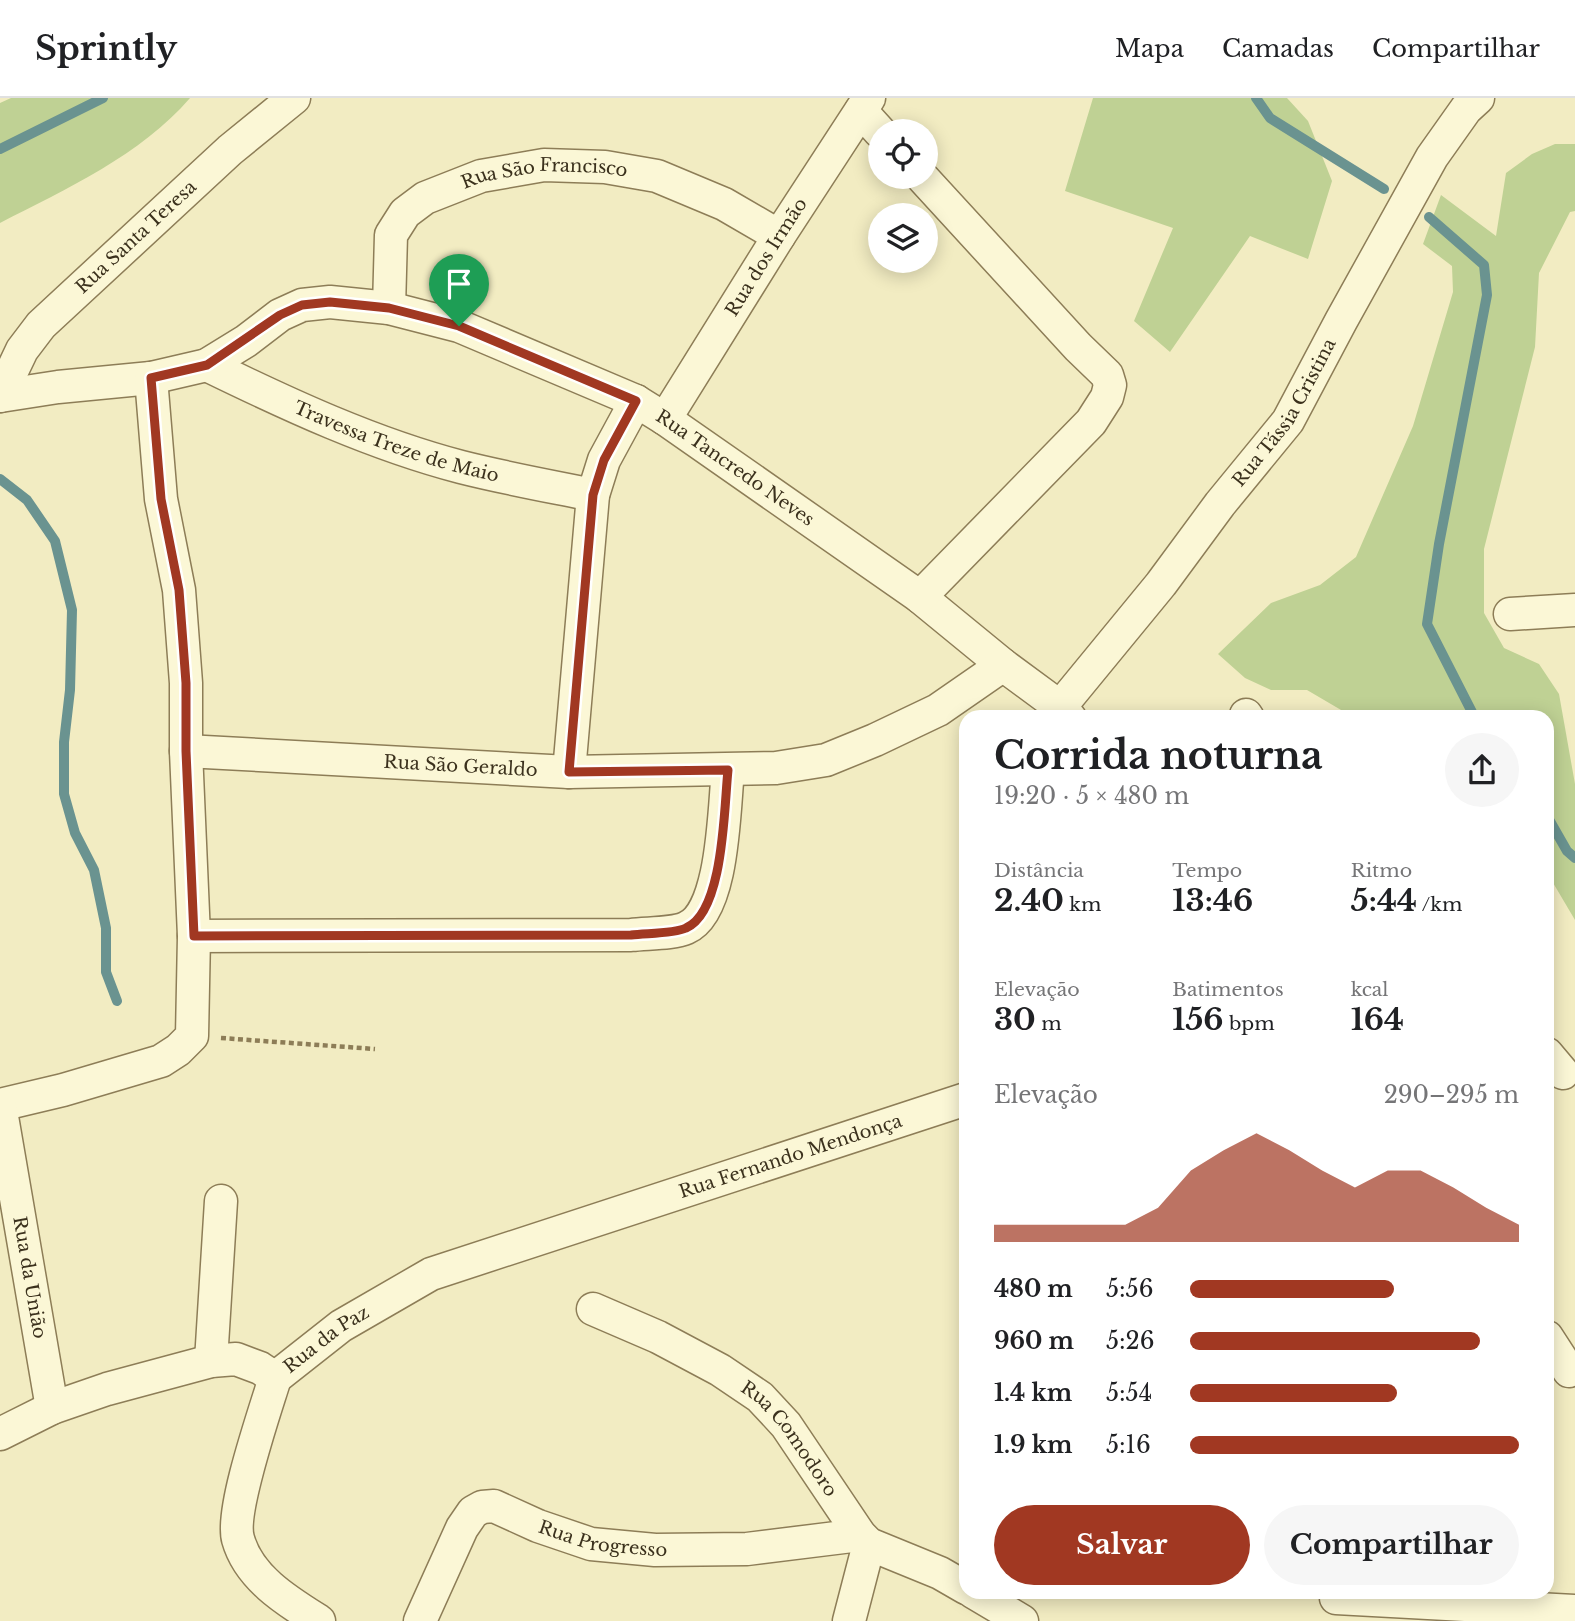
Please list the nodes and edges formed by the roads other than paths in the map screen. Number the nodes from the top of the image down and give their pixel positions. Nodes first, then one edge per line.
1 (294, 98) edge
2 (1468, 102) edge
3 (870, 114) edge
4 (933, 189) edge
5 (779, 236) junction
6 (389, 308) junction
7 (207, 365) junction
8 (151, 378) junction
9 (0, 396) edge
10 (636, 401) junction
11 (665, 419) junction
12 (593, 495) junction
13 (920, 597) junction
14 (1575, 610) edge
15 (1510, 614) dead end
16 (1003, 665) junction
17 (1062, 710) edge
18 (1066, 710) edge
19 (186, 751) junction
20 (728, 770) junction
21 (569, 772) junction
22 (194, 936) junction
23 (959, 1101) edge
24 (0, 1105) edge
25 (220, 1201) dead end
26 (614, 1214) joint
27 (593, 1309) dead end
28 (1554, 1352) edge
29 (211, 1361) junction
30 (1564, 1374) edge
31 (275, 1378) junction
32 (52, 1408) junction
33 (0, 1434) edge
34 (865, 1540) junction
35 (959, 1584) edge
36 (985, 1599) edge
37 (1333, 1604) edge
38 (1575, 1611) edge
39 (319, 1621) edge
40 (420, 1621) edge
41 (849, 1621) edge
42 (1022, 1621) edge

1 - 9 street, Rua Santa Teresa
2 - 18 street, Rua Tássia Cristina
3 - 5 street, Rua dos Irmão
4 - 13 street
5 - 6 street, Rua São Francisco
5 - 11 street, Rua dos Irmão
6 - 7 street, Rua Tancredo Neves
6 - 10 street, Rua Tancredo Neves
7 - 8 street, Rua Tancredo Neves
7 - 12 street, Travessa Treze de Maio
8 - 9 street, Rua Tancredo Neves
8 - 19 street
10 - 11 street, Rua Tancredo Neves
10 - 12 street
11 - 13 street, Rua Tancredo Neves
12 - 21 street
13 - 16 street, Rua Tancredo Neves
14 - 15 street
16 - 17 street, Rua Tancredo Neves
16 - 20 street, Rua São Geraldo
19 - 21 street, Rua São Geraldo
19 - 22 street
20 - 21 street, Rua São Geraldo
20 - 22 street
22 - 24 street
23 - 26 street, Rua Fernando Mendonça
24 - 32 street, Rua da União
25 - 29 street
26 - 31 street, Rua da Paz
27 - 34 street, Rua Comodoro
28 - 30 street
29 - 31 street, Rua da Paz
29 - 32 street, Rua da Paz
31 - 39 street
32 - 33 street, Rua da Paz
34 - 35 street
34 - 40 street, Rua Progresso
34 - 41 street
36 - 42 street
37 - 38 street

